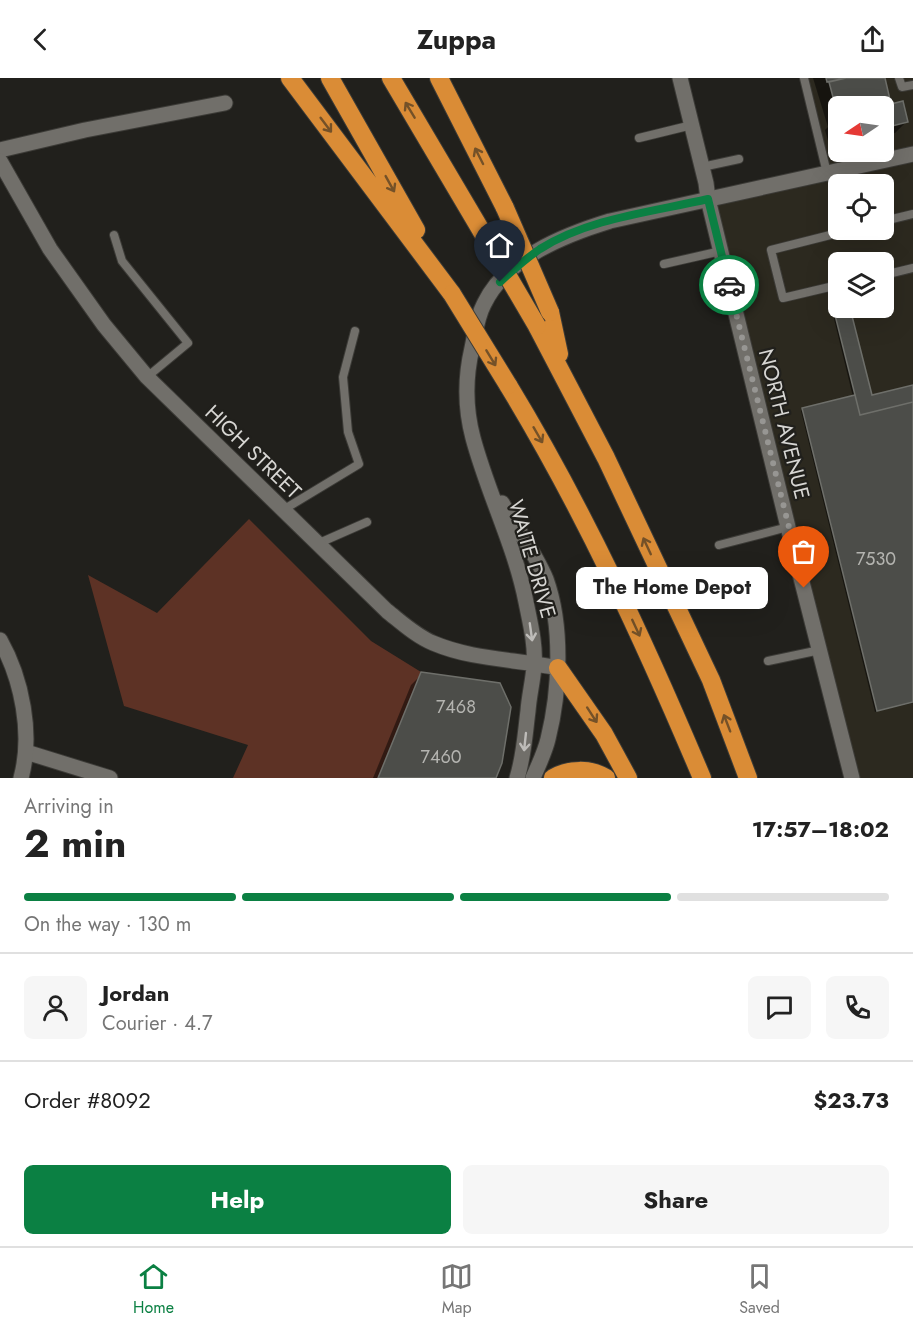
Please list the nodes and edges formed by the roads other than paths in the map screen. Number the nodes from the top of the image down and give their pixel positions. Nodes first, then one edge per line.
1 (290, 78) edge
2 (330, 78) edge
3 (391, 78) edge
4 (439, 78) edge
5 (680, 78) edge
6 (804, 78) edge
7 (899, 78) edge
8 (913, 85) edge
9 (225, 103) dead end
10 (692, 125) junction
11 (639, 138) dead end
12 (0, 150) edge
13 (913, 154) edge
14 (739, 159) dead end
15 (0, 161) edge
16 (702, 167) junction
17 (827, 173) junction
18 (708, 199) junction
19 (913, 214) edge
20 (894, 219) edge
21 (114, 236) dead end
22 (828, 236) edge
23 (720, 251) junction
24 (664, 264) dead end
25 (913, 268) edge
26 (894, 273) edge
27 (828, 287) edge
28 (452, 294) junction
29 (355, 331) dead end
30 (147, 377) junction
31 (564, 377) junction
32 (479, 460) junction
33 (283, 510) junction
34 (367, 522) dead end
35 (788, 526) junction
36 (317, 544) junction
37 (719, 545) dead end
38 (0, 640) edge
39 (820, 650) junction
40 (768, 661) dead end
41 (534, 663) junction
42 (558, 668) junction
43 (26, 752) junction
44 (21, 778) edge
45 (110, 778) edge
46 (517, 778) edge
47 (533, 778) edge
48 (553, 778) edge
49 (606, 778) edge
50 (628, 778) edge
51 (702, 778) edge
52 (748, 778) edge
53 (852, 778) edge

1 -> 28 highway
2 -> 28 highway
31 -> 3 highway, bridge
31 -> 4 highway, bridge
5 - 10 main road, NORTH AVENUE
6 - 17 lane
7 - 8 lane
9 - 12 main road
10 - 11 lane
10 - 16 main road, NORTH AVENUE
13 - 17 main road, WAITE DRIVE
14 - 16 lane
15 - 30 main road, HIGH STREET
16 - 18 main road, NORTH AVENUE
17 - 18 main road, WAITE DRIVE
18 - 23 main road, NORTH AVENUE
18 - 32 main road, WAITE DRIVE
19 - 20 lane
21 - 30 lane
22 - 27 lane
23 - 24 lane
23 - 35 main road, NORTH AVENUE
25 - 26 lane
28 -> 51 highway, bridge
29 - 33 lane
30 - 33 main road, HIGH STREET
52 -> 31 highway
32 -> 41 main road, WAITE DRIVE
32 - 42 main road, WAITE DRIVE
33 - 36 main road, HIGH STREET
34 - 36 lane
35 - 37 lane
35 - 39 main road, NORTH AVENUE
36 - 41 main road, HIGH STREET
38 - 43 main road
39 - 40 lane
39 - 53 main road, NORTH AVENUE
41 - 42 main road, HIGH STREET
41 -> 46 main road, WAITE DRIVE
42 - 47 main road, WAITE DRIVE
42 -> 50 highway
43 - 44 main road
43 - 45 main road
48 - 49 highway

